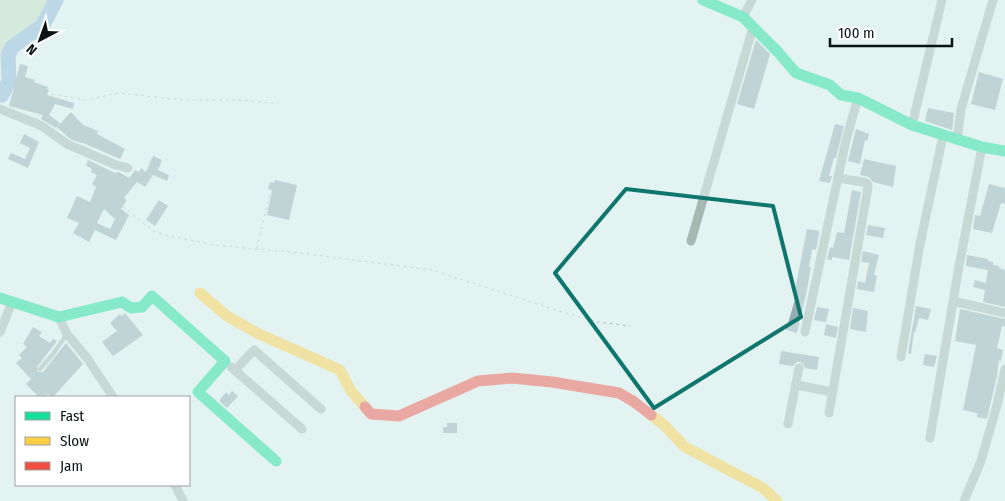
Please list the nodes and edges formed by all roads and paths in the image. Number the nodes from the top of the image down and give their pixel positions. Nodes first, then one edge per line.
1 (703, 0) edge
2 (752, 0) edge
3 (942, 0) edge
4 (993, 0) edge
5 (743, 17) junction
6 (753, 28) junction
7 (858, 98) junction
8 (273, 103) dead end
9 (0, 110) edge
10 (34, 122) junction
11 (912, 126) junction
12 (943, 136) junction
13 (957, 140) junction
14 (982, 148) junction
15 (1005, 151) edge
16 (116, 166) junction
17 (128, 168) dead end
18 (838, 178) junction
19 (270, 192) dead end
20 (691, 241) dead end
21 (257, 249) junction
22 (200, 293) dead end
23 (0, 298) edge
24 (953, 301) junction
25 (12, 302) junction
26 (1005, 312) edge
27 (59, 318) junction
28 (630, 326) dead end
29 (0, 332) edge
30 (805, 332) dead end
31 (68, 334) junction
32 (901, 357) dead end
33 (225, 361) junction
34 (799, 368) dead end
35 (40, 369) dead end
36 (1005, 369) edge
37 (235, 370) junction
38 (797, 385) junction
39 (832, 392) junction
40 (112, 396) edge
41 (322, 409) dead end
42 (829, 413) dead end
43 (788, 424) dead end
44 (302, 429) dead end
45 (930, 438) dead end
46 (276, 461) dead end
47 (176, 486) edge
48 (183, 501) edge
49 (777, 501) edge
50 (964, 501) edge

1 - 5 street
2 - 5 street
3 - 11 street
4 - 13 street
5 - 6 street
6 - 7 street
6 - 20 street
7 - 11 street
7 - 18 street
8 - 10 path
9 - 10 street
10 - 16 street
11 - 12 street
12 - 13 street
12 - 32 street
13 - 14 street
14 - 15 street
14 - 24 street
16 - 17 street
16 - 21 path
18 - 30 street
18 - 39 street
19 - 21 path
21 - 28 path
22 - 49 street
23 - 25 street
24 - 26 street
24 - 45 street
25 - 27 street
25 - 29 street
27 - 31 street
27 - 33 street
31 - 35 lane
31 - 40 street
33 - 37 street
33 - 46 street
34 - 38 street
36 - 50 street
37 - 41 street
37 - 44 street
38 - 39 street
38 - 43 street
39 - 42 street
47 - 48 street

